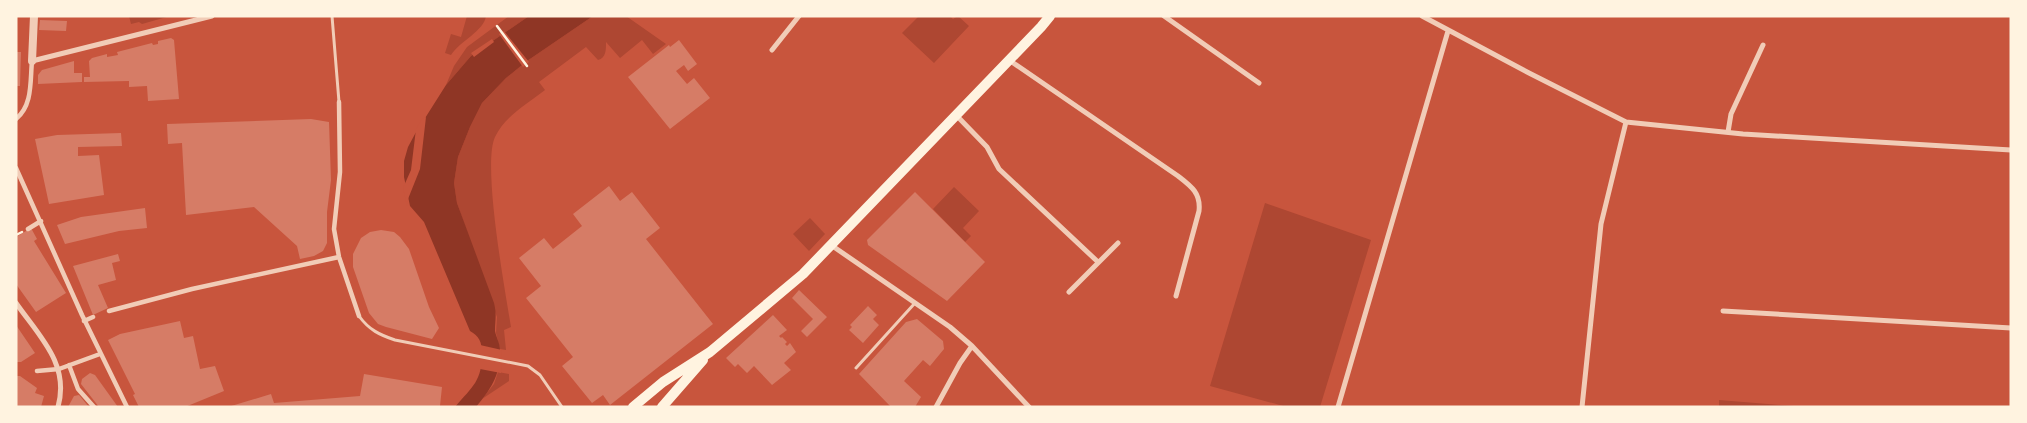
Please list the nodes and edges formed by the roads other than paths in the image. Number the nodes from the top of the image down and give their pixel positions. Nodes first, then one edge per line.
1 (34, 16) edge
2 (212, 16) edge
3 (332, 16) edge
4 (800, 16) edge
5 (1050, 16) edge
6 (1164, 16) edge
7 (1422, 16) edge
8 (1448, 31) junction
9 (1764, 45) dead end
10 (772, 50) dead end
11 (1008, 60) junction
12 (32, 61) junction
13 (1259, 83) dead end
14 (338, 102) joint
15 (955, 115) junction
16 (16, 119) edge
17 (1626, 122) junction
18 (1728, 132) junction
19 (2011, 150) edge
20 (16, 168) edge
21 (41, 221) junction
22 (28, 229) dead end
23 (1118, 243) dead end
24 (830, 245) junction
25 (339, 257) junction
26 (1098, 262) junction
27 (1069, 292) dead end
28 (1176, 296) dead end
29 (16, 303) edge
30 (915, 303) junction
31 (109, 311) dead end
32 (1723, 311) dead end
33 (359, 316) joint
34 (93, 317) dead end
35 (84, 321) junction
36 (2011, 328) edge
37 (972, 346) junction
38 (710, 352) junction
39 (100, 354) junction
40 (69, 365) junction
41 (856, 368) dead end
42 (59, 369) junction
43 (37, 371) dead end
44 (58, 407) edge
45 (94, 407) edge
46 (127, 407) edge
47 (562, 407) edge
48 (633, 407) edge
49 (662, 407) edge
50 (936, 407) edge
51 (1029, 407) edge
52 (1338, 407) edge
53 (1582, 407) edge

1 - 12 street
2 - 12 street
3 - 14 lane
4 - 10 street
5 - 11 main road
6 - 13 street
7 - 8 street
8 - 17 street
8 - 52 street
9 - 18 street
11 - 15 main road
11 - 28 street
12 - 16 street
14 - 25 street
15 - 24 main road
15 - 26 street
17 - 18 street
17 - 53 street
18 - 19 street
20 - 21 street
21 - 22 street
21 - 35 street
23 - 26 street
24 - 30 street
24 - 38 main road
25 - 31 street
25 - 33 street
26 - 27 street
29 - 42 street
30 - 37 street
30 - 41 lane
32 - 36 street
33 - 47 lane
34 - 35 street
35 - 39 street
37 - 50 street
37 - 51 street
38 - 48 main road
38 - 49 main road
39 - 40 street
39 - 46 street
40 - 42 street
40 - 45 street
42 - 43 street
42 - 44 street

